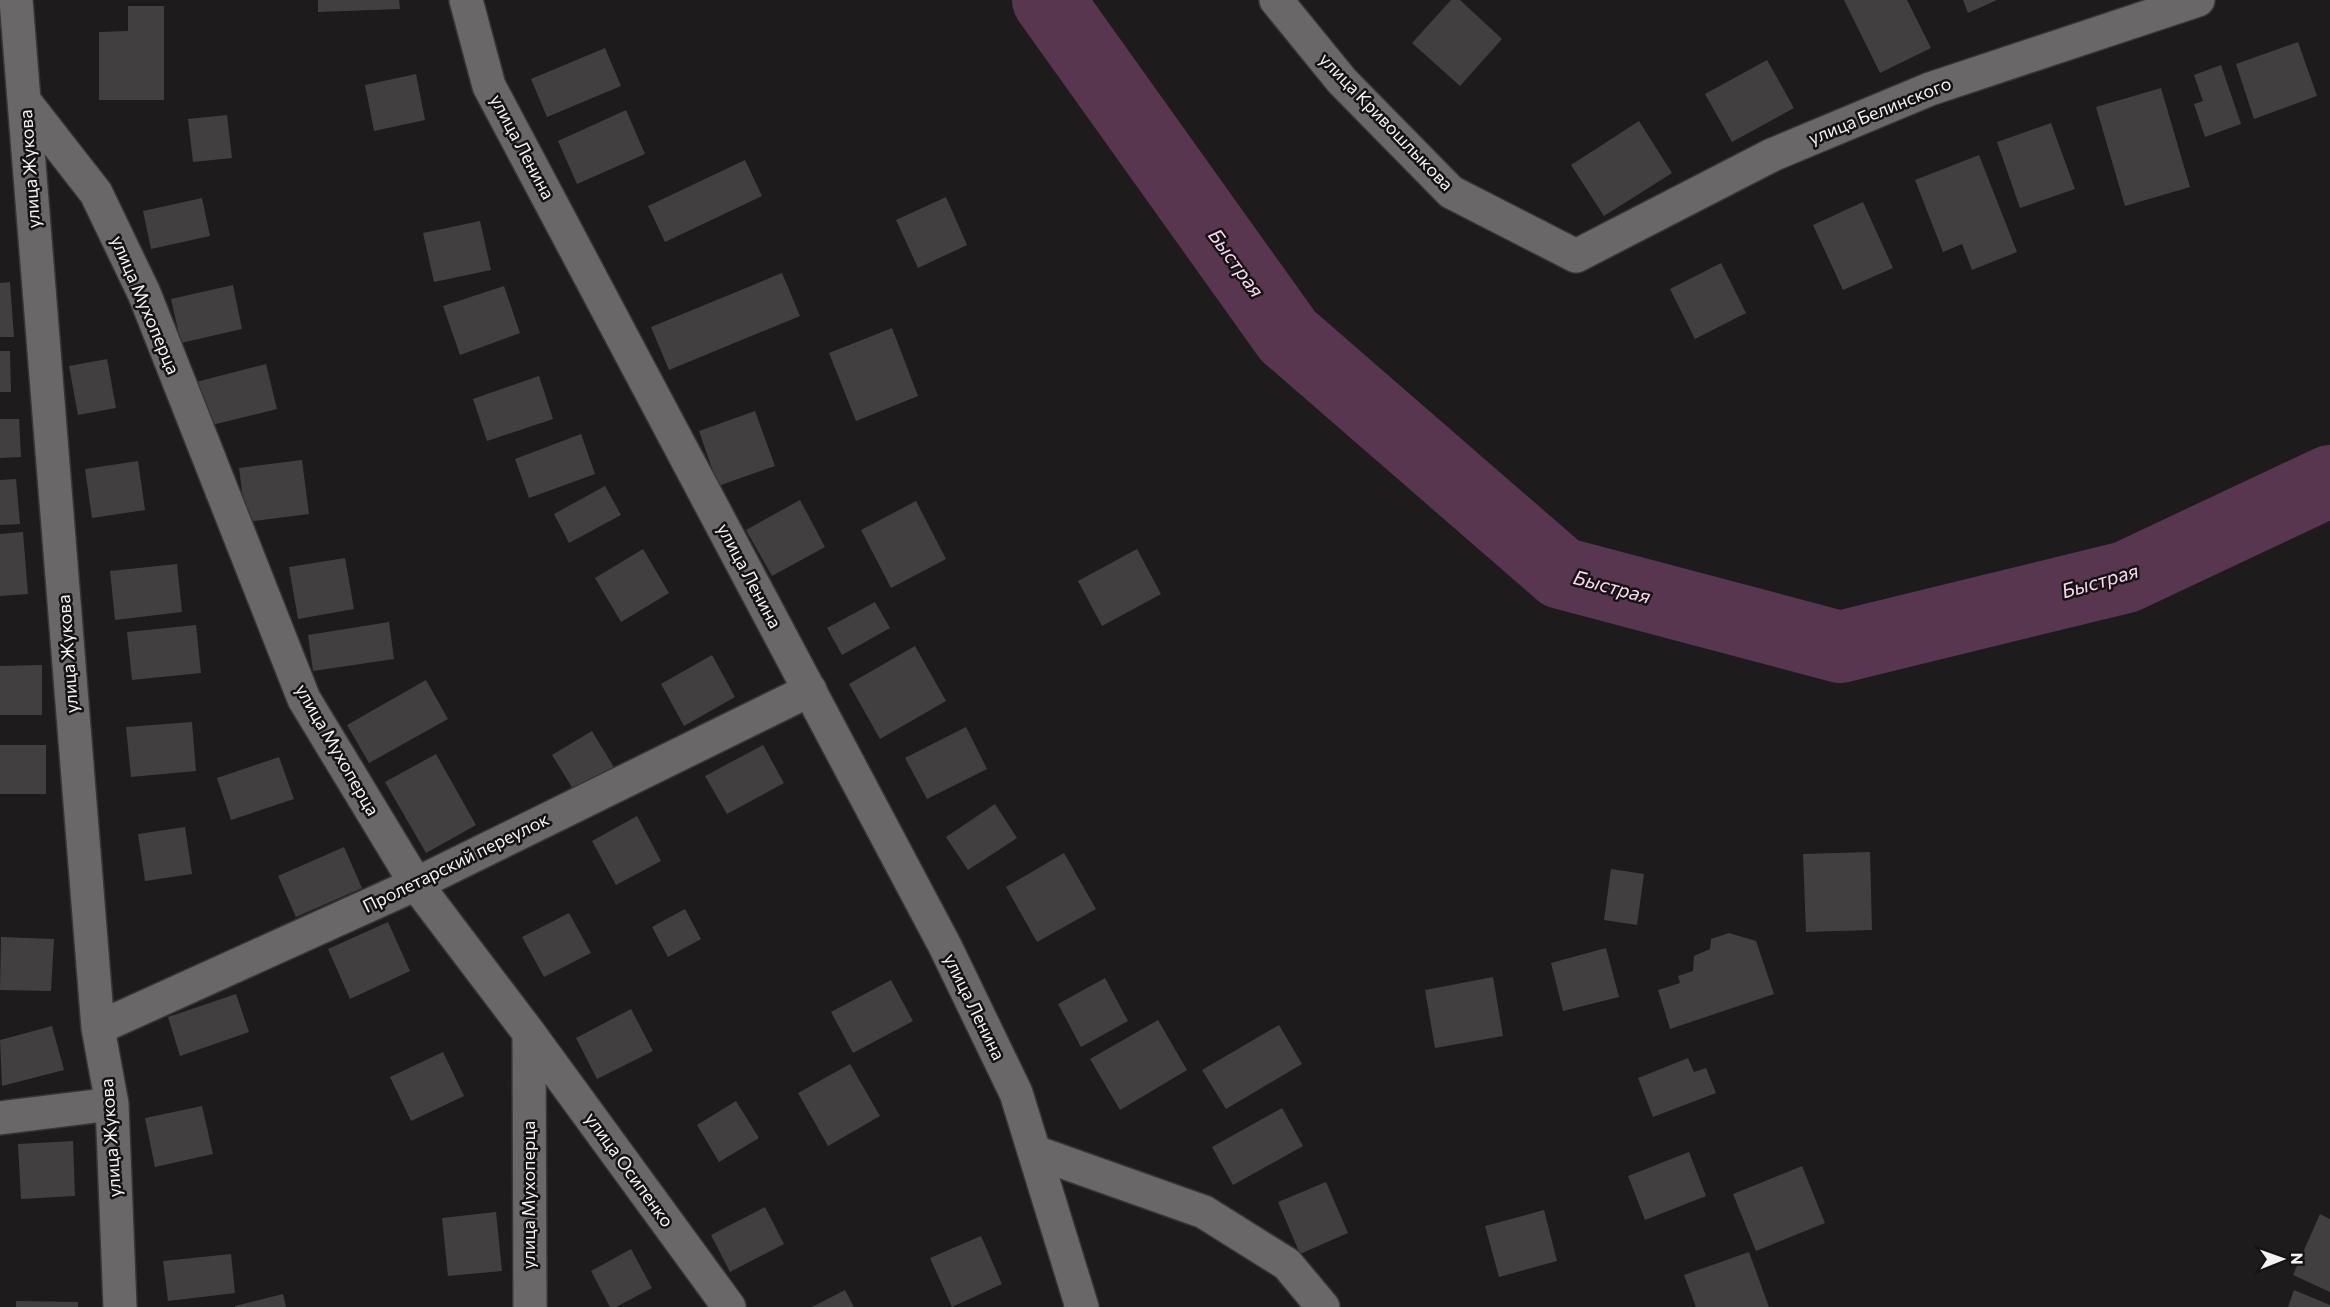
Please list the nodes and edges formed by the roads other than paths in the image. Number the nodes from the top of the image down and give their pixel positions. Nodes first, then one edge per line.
1 (16, 0) edge
2 (466, 0) edge
3 (1276, 0) edge
4 (2198, 0) edge
5 (25, 102) junction
6 (1576, 256) joint
7 (810, 690) junction
8 (416, 884) junction
9 (98, 1028) junction
10 (529, 1033) junction
11 (112, 1104) junction
12 (0, 1118) edge
13 (1035, 1152) junction
14 (120, 1307) edge
15 (530, 1307) edge
16 (729, 1307) edge
17 (1082, 1307) edge
18 (1323, 1307) edge

1 - 5 street, улица Жукова
2 - 7 street, улица Ленина
3 - 6 street, улица Кривошлыкова
4 - 6 street, улица Белинского
5 - 8 street, улица Мухоперца
5 - 9 street, улица Жукова
7 - 8 street, Пролетарский переулок
7 - 13 street, улица Ленина
8 - 9 street, Пролетарский переулок
8 - 10 street, улица Мухоперца
9 - 11 street, улица Жукова
10 - 15 street, улица Мухоперца
10 - 16 street, улица Осипенко
11 - 12 street
11 - 14 street, улица Жукова
13 - 17 street, улица Ленина
13 - 18 street

